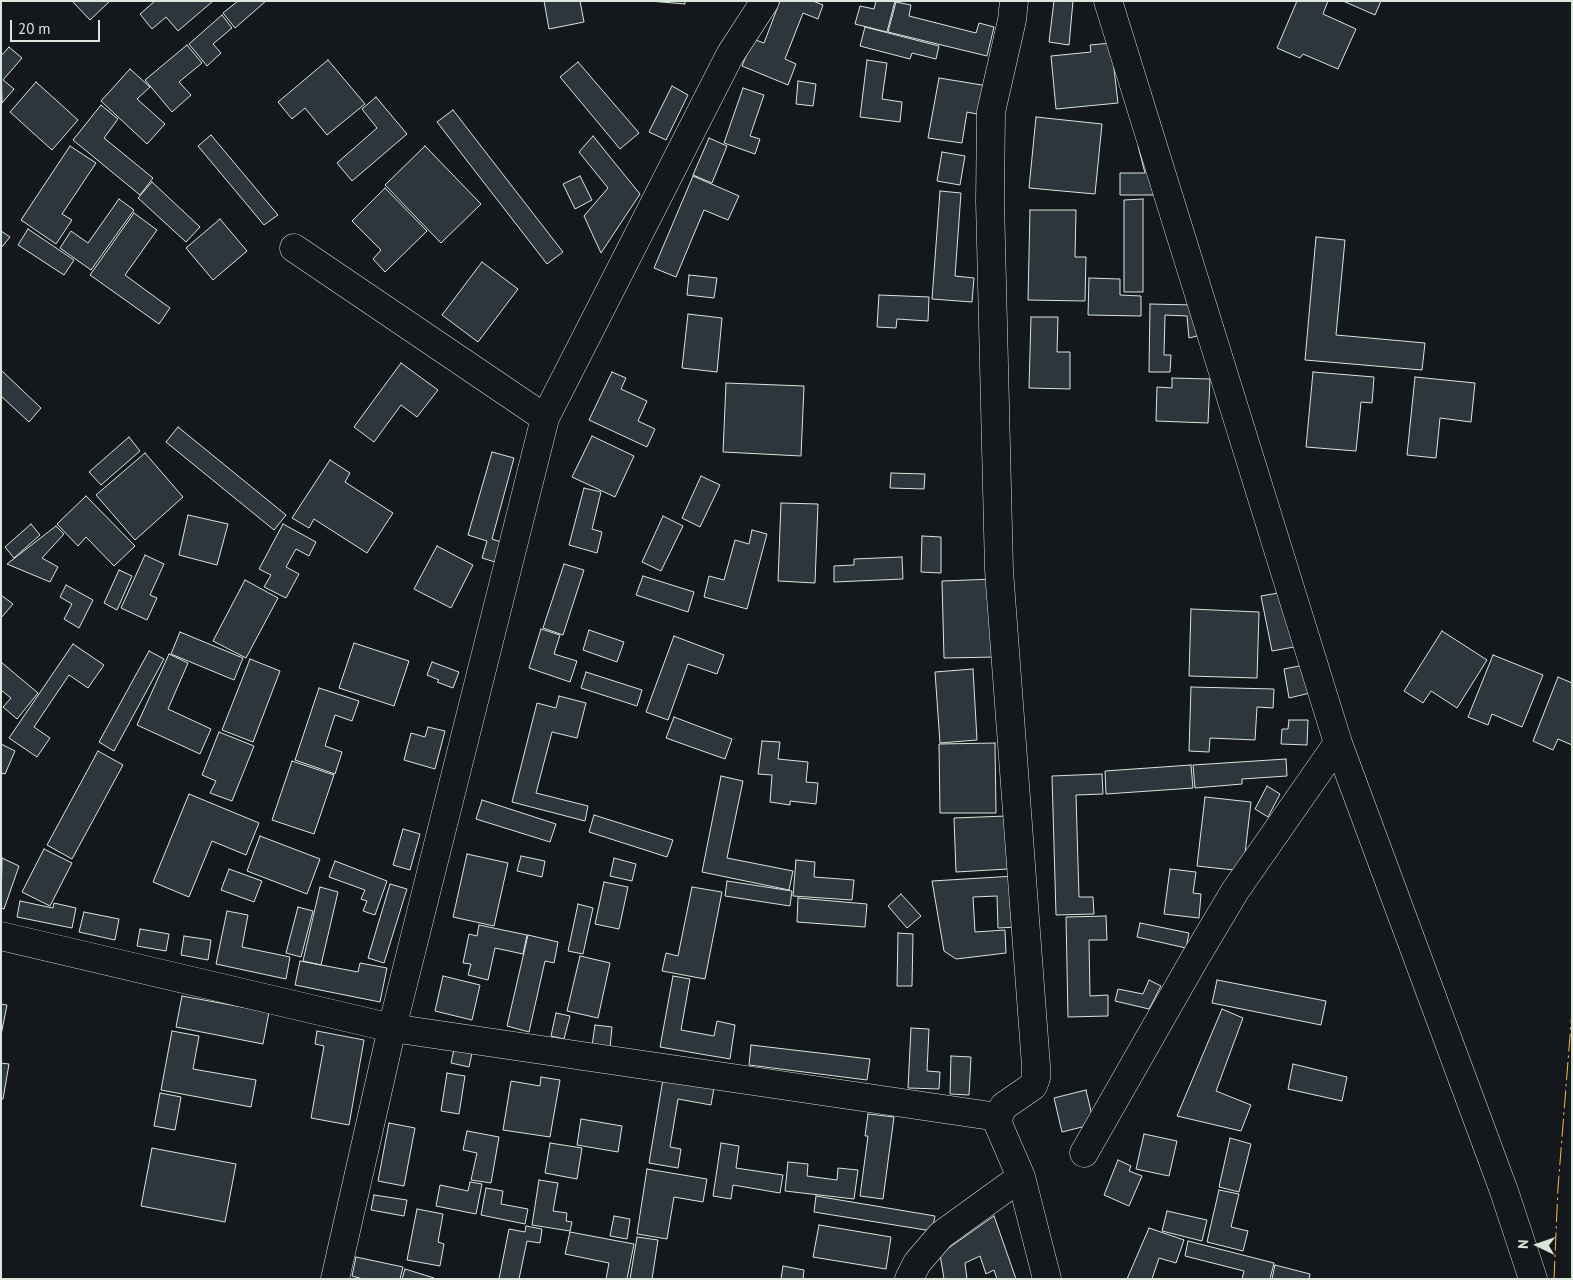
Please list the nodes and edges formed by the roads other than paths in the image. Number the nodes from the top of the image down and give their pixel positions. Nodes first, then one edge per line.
1 (765, 1) edge
2 (1014, 1) edge
3 (1108, 1) edge
4 (294, 248) dead end
5 (545, 418) junction
6 (1338, 743) junction
7 (1, 936) edge
8 (392, 1028) junction
9 (998, 1117) junction
10 (1084, 1153) dead end
11 (1021, 1177) junction
12 (335, 1279) edge
13 (909, 1279) edge
14 (1047, 1279) edge
15 (1533, 1279) edge

1 - 5 street
2 - 9 street
3 - 6 street
4 - 5 street
5 - 8 street
6 - 10 street
6 - 15 street
7 - 8 street
8 - 9 street
8 - 12 street
9 - 11 street
11 - 13 street
11 - 14 street

